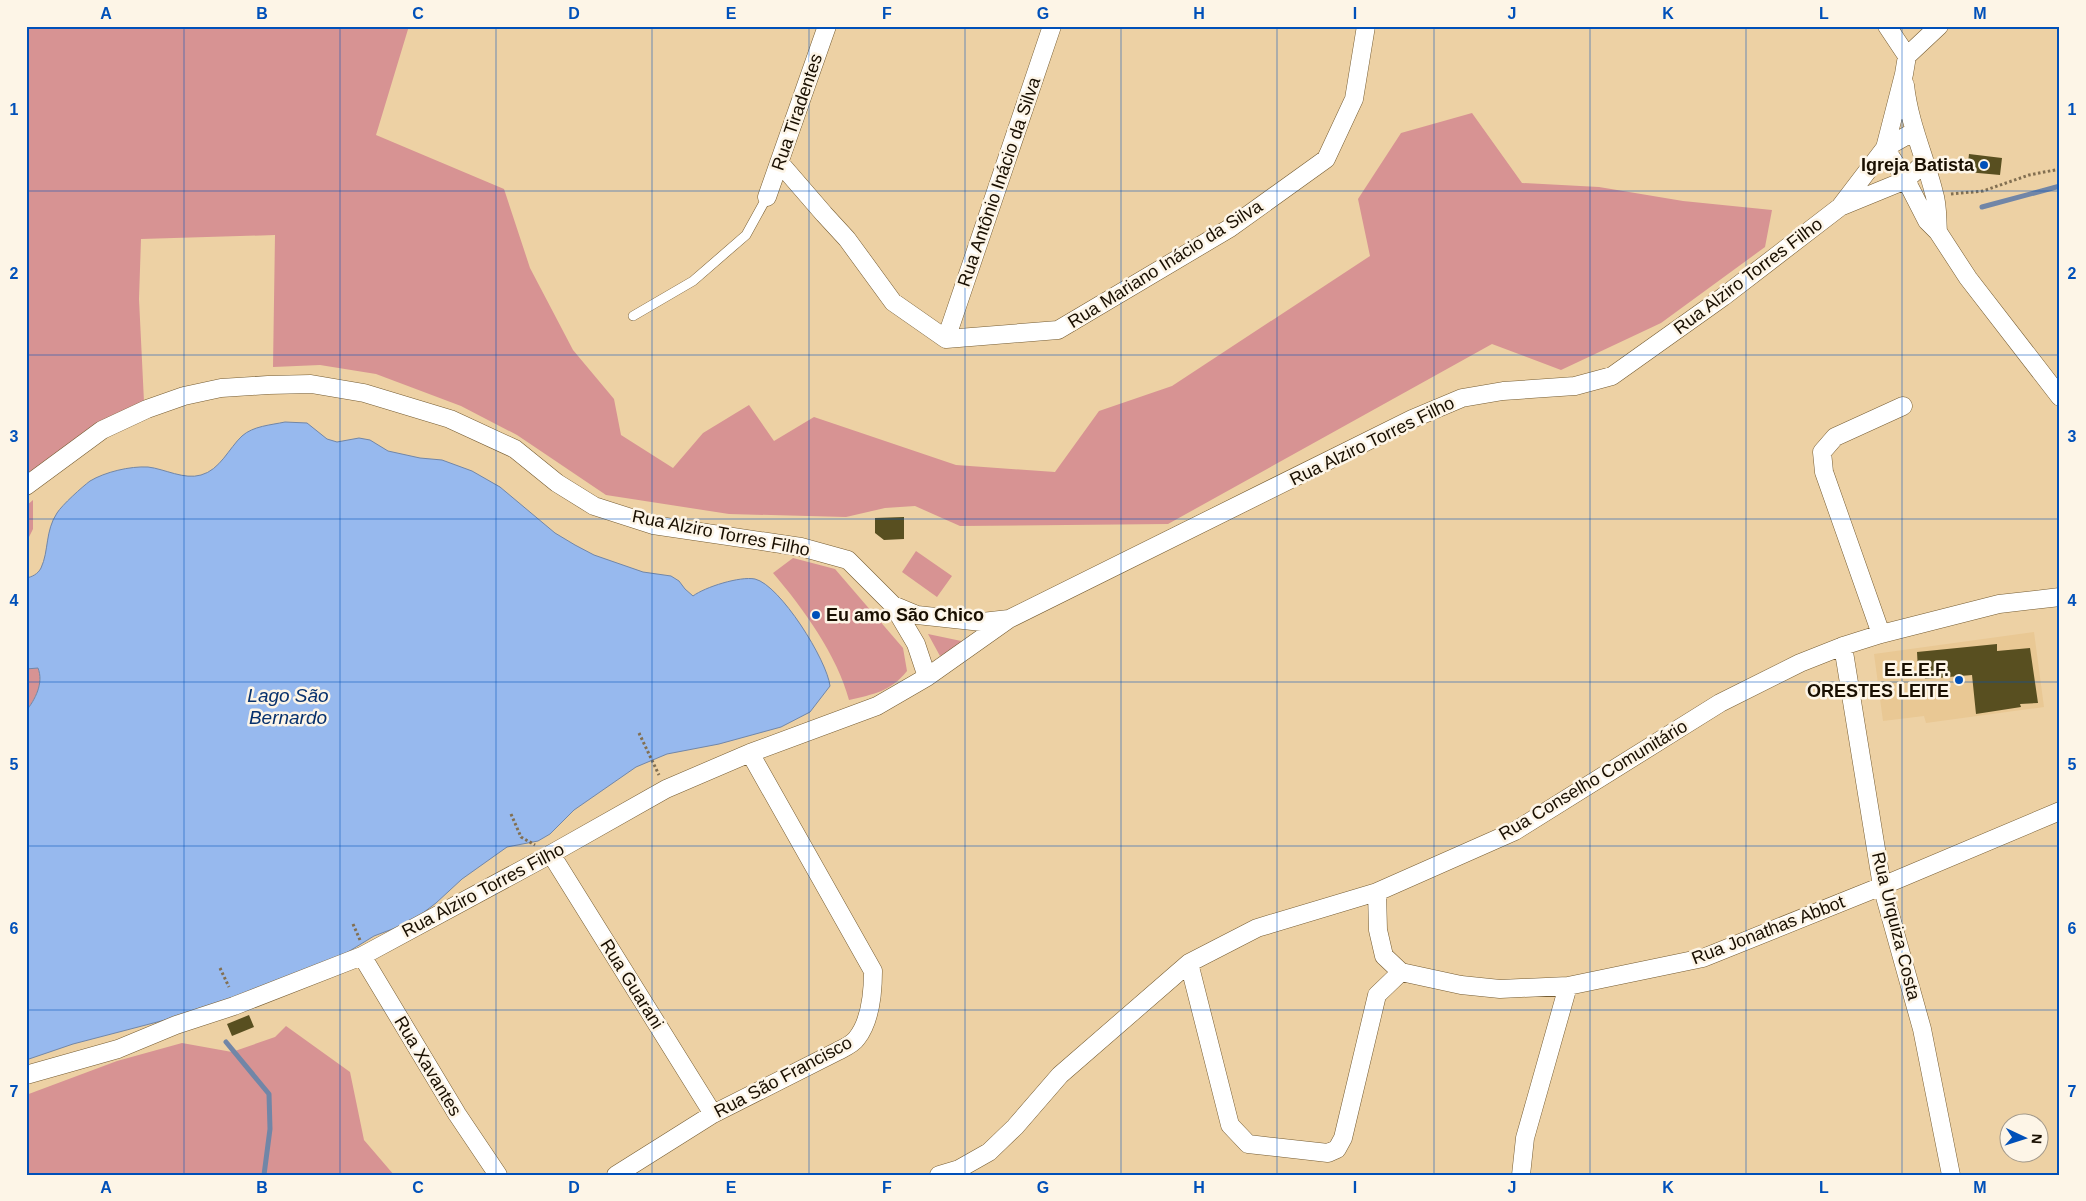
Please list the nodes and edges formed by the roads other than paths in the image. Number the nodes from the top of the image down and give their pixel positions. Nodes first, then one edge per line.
1 (827, 26) edge
2 (1052, 26) edge
3 (1366, 26) edge
4 (1887, 26) edge
5 (1939, 26) edge
6 (1907, 56) junction
7 (1904, 74) junction
8 (1915, 131) junction
9 (1885, 148) junction
10 (779, 162) junction
11 (1924, 163) junction
12 (1906, 180) junction
13 (767, 197) joint
14 (1840, 207) junction
15 (1938, 232) junction
16 (633, 316) dead end
17 (946, 339) junction
18 (2060, 397) edge
19 (1903, 406) dead end
20 (26, 486) edge
21 (2060, 598) edge
22 (893, 605) junction
23 (1010, 619) junction
24 (1881, 634) junction
25 (1842, 646) junction
26 (927, 677) junction
27 (750, 753) junction
28 (2060, 810) edge
29 (551, 854) junction
30 (1882, 886) junction
31 (1377, 892) junction
32 (362, 956) junction
33 (1189, 963) junction
34 (1401, 972) junction
35 (1568, 986) junction
36 (26, 1075) edge
37 (713, 1114) junction
38 (498, 1175) edge
39 (616, 1175) edge
40 (939, 1175) edge
41 (1521, 1175) edge
42 (1951, 1175) edge

1 - 10 street, Rua Tiradentes
2 - 17 street, Rua Antônio Inácio da Silva
3 - 17 street, Rua Mariano Inácio da Silva
4 - 6 street
5 - 6 street
6 - 7 street
7 - 8 street
7 - 9 street
8 - 9 street, Rua Alziro Torres Filho
8 - 11 street
9 - 12 street
9 - 14 street, Rua Alziro Torres Filho
10 - 13 street, Rua Tiradentes
10 - 17 street
11 - 12 street, Rua Alziro Torres Filho
11 - 15 street
12 - 14 street, Rua Alziro Torres Filho
12 - 15 street
13 - 16 lane
14 - 23 street, Rua Alziro Torres Filho
15 - 18 street
19 - 24 street
20 - 22 street, Rua Alziro Torres Filho
21 - 24 street, Rua Conselho Comunitário
22 - 23 street
22 - 26 street, Rua Alziro Torres Filho
23 - 26 street, Rua Alziro Torres Filho
24 - 25 street, Rua Conselho Comunitário
25 - 30 street, Rua Urquiza Costa
25 - 31 street, Rua Conselho Comunitário
26 - 27 street, Rua Alziro Torres Filho
27 - 29 street, Rua Alziro Torres Filho
27 - 37 street, Rua São Francisco
28 - 30 street, Rua Jonathas Abbot
29 - 32 street, Rua Alziro Torres Filho
29 - 37 street, Rua Guarani
30 - 35 street, Rua Jonathas Abbot
30 - 42 street, Rua Urquiza Costa
31 - 33 street, Rua Conselho Comunitário
31 - 34 street
32 - 36 street, Rua Alziro Torres Filho
32 - 38 street, Rua Xavantes
33 - 34 street
33 - 40 street, Rua Conselho Comunitário
34 - 35 street, Rua Jonathas Abbot
35 - 41 street
37 - 39 street, Rua São Francisco

